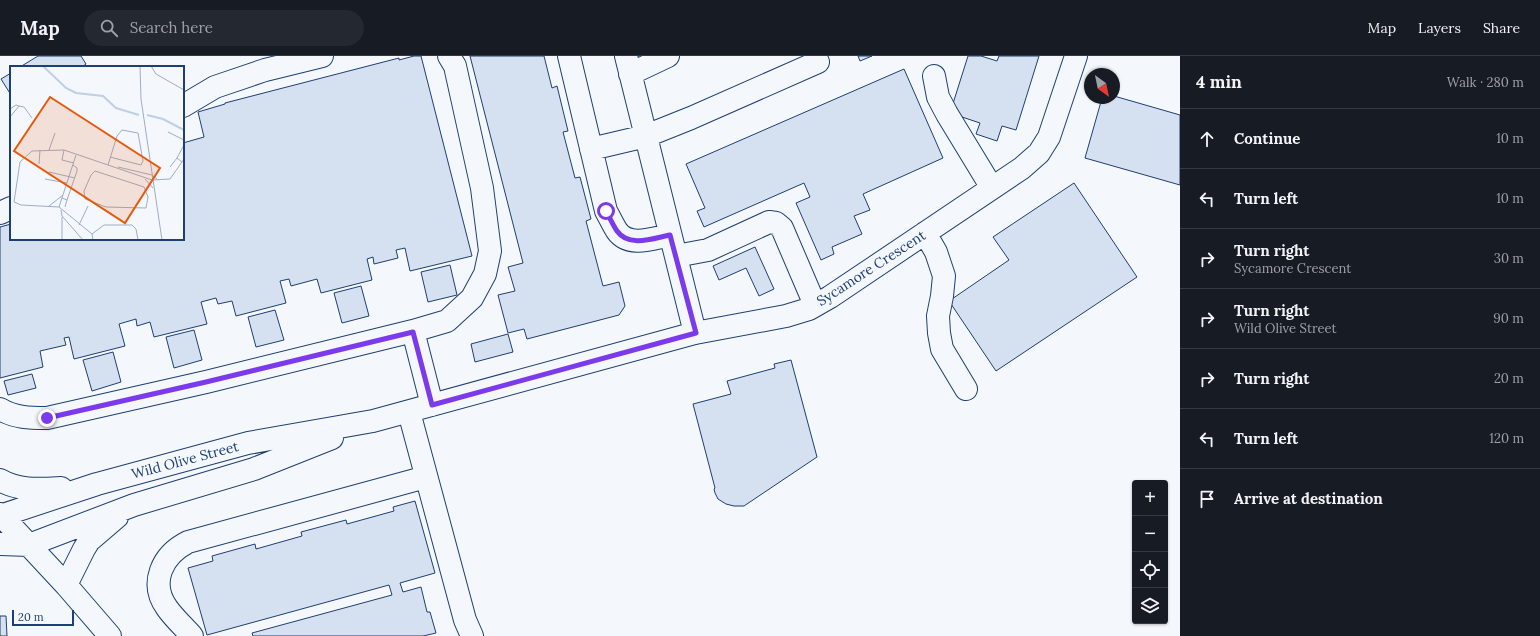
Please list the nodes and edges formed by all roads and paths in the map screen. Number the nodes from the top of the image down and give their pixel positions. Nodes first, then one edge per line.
1 (322, 56) edge
2 (449, 56) edge
3 (569, 56) edge
4 (668, 56) edge
5 (1076, 56) edge
6 (818, 62) dead end
7 (628, 65) edge
8 (934, 76) dead end
9 (184, 105) edge
10 (646, 136) junction
11 (590, 149) junction
12 (992, 188) junction
13 (10, 208) edge
14 (0, 213) edge
15 (925, 233) junction
16 (670, 235) junction
17 (676, 256) junction
18 (815, 305) junction
19 (413, 332) junction
20 (696, 333) junction
21 (966, 389) dead end
22 (432, 405) junction
23 (0, 409) edge
24 (409, 412) junction
25 (372, 422) junction
26 (426, 477) junction
27 (0, 480) edge
28 (103, 482) junction
29 (126, 508) junction
30 (0, 515) edge
31 (0, 544) edge
32 (30, 545) junction
33 (66, 585) junction
34 (110, 636) edge
35 (192, 636) edge
36 (472, 636) edge

1 - 9 street
2 - 19 street
3 - 11 street
4 - 7 street
5 - 12 street, Sycamore Crescent
6 - 10 street
7 - 10 street
8 - 12 street
10 - 11 street
10 - 16 street
11 - 16 street
12 - 15 street, Sycamore Crescent
13 - 14 street
15 - 18 street, Sycamore Crescent
15 - 21 street
16 - 17 street
17 - 18 street
17 - 20 street
18 - 20 street, Sycamore Crescent
19 - 22 street
19 - 23 street
20 - 22 street, Wild Olive Street
22 - 24 street, Wild Olive Street
24 - 25 street, Wild Olive Street
24 - 26 street
25 - 28 street, Wild Olive Street
25 - 29 street, Wild Olive Street
26 - 35 street
26 - 36 street
27 - 28 street
28 - 29 street
28 - 30 street, Wild Olive Street
29 - 32 street, Wild Olive Street
29 - 33 street
30 - 32 street
31 - 32 street
32 - 33 street
33 - 34 street

